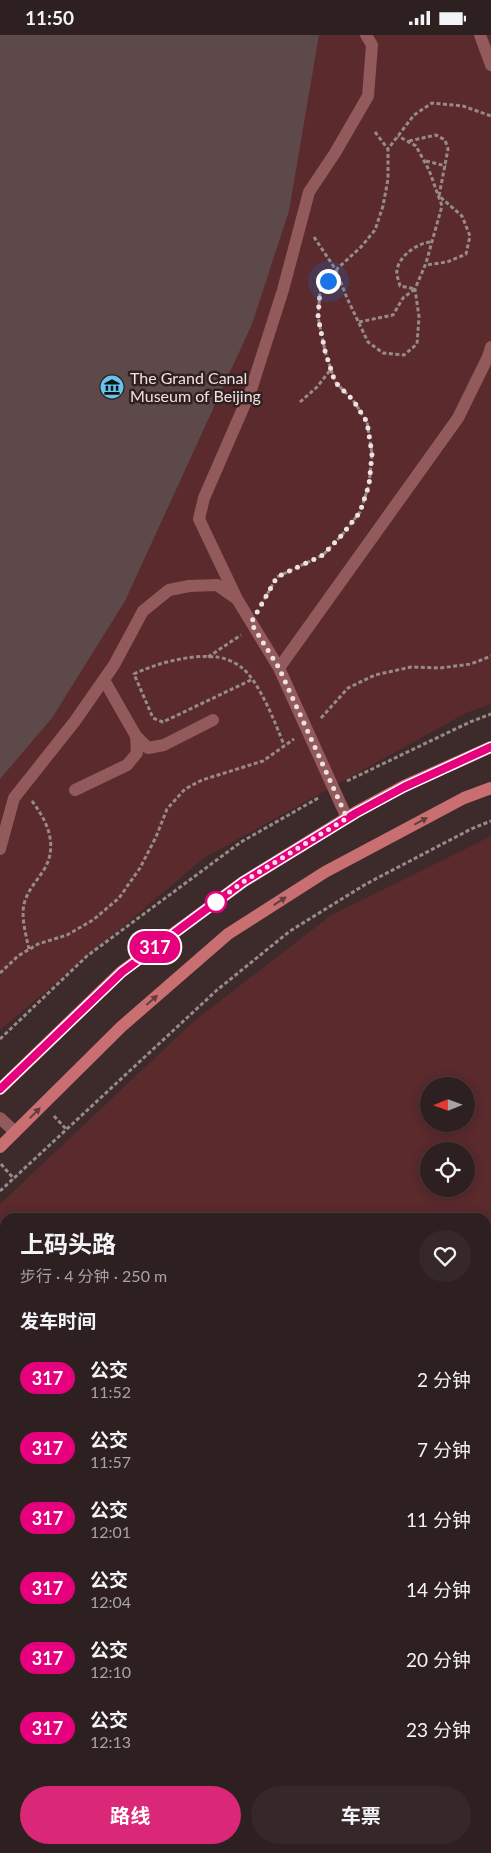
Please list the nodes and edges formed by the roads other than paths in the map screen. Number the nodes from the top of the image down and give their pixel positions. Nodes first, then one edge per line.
1 (366, 35) edge
2 (480, 35) edge
3 (491, 65) edge
4 (491, 347) edge
5 (237, 599) junction
6 (279, 668) junction
7 (104, 680) junction
8 (213, 720) dead end
9 (136, 736) junction
10 (491, 747) edge
11 (491, 788) edge
12 (74, 790) dead end
13 (347, 818) junction
14 (0, 849) edge
15 (0, 1089) edge
16 (0, 1118) edge
17 (15, 1132) junction
18 (0, 1147) edge

1 - 5 street
2 - 3 street
4 - 6 street
5 - 6 street
5 - 7 street
6 - 13 street
7 - 9 street
7 - 14 street
8 - 9 street
9 - 12 street
10 - 13 main road
17 -> 11 main road
13 - 15 main road
16 - 17 street
17 - 18 main road

